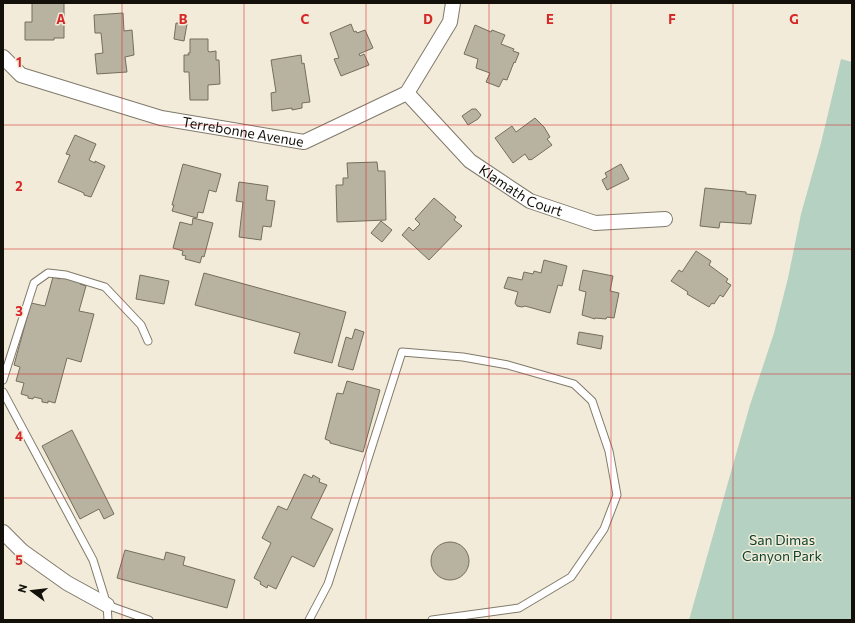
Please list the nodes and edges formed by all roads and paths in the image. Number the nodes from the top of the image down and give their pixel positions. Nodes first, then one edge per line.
1 (453, 3) edge
2 (3, 57) edge
3 (408, 93) junction
4 (665, 219) dead end
5 (148, 341) dead end
6 (3, 380) edge
7 (3, 392) edge
8 (3, 532) edge
9 (107, 605) junction
10 (108, 620) edge
11 (149, 620) edge
12 (309, 620) edge
13 (432, 620) edge

1 - 3 street
2 - 3 street, Terrebonne Avenue
3 - 4 street, Klamath Court
5 - 6 lane
7 - 9 lane
8 - 9 street
9 - 10 lane
9 - 11 lane
12 - 13 lane

